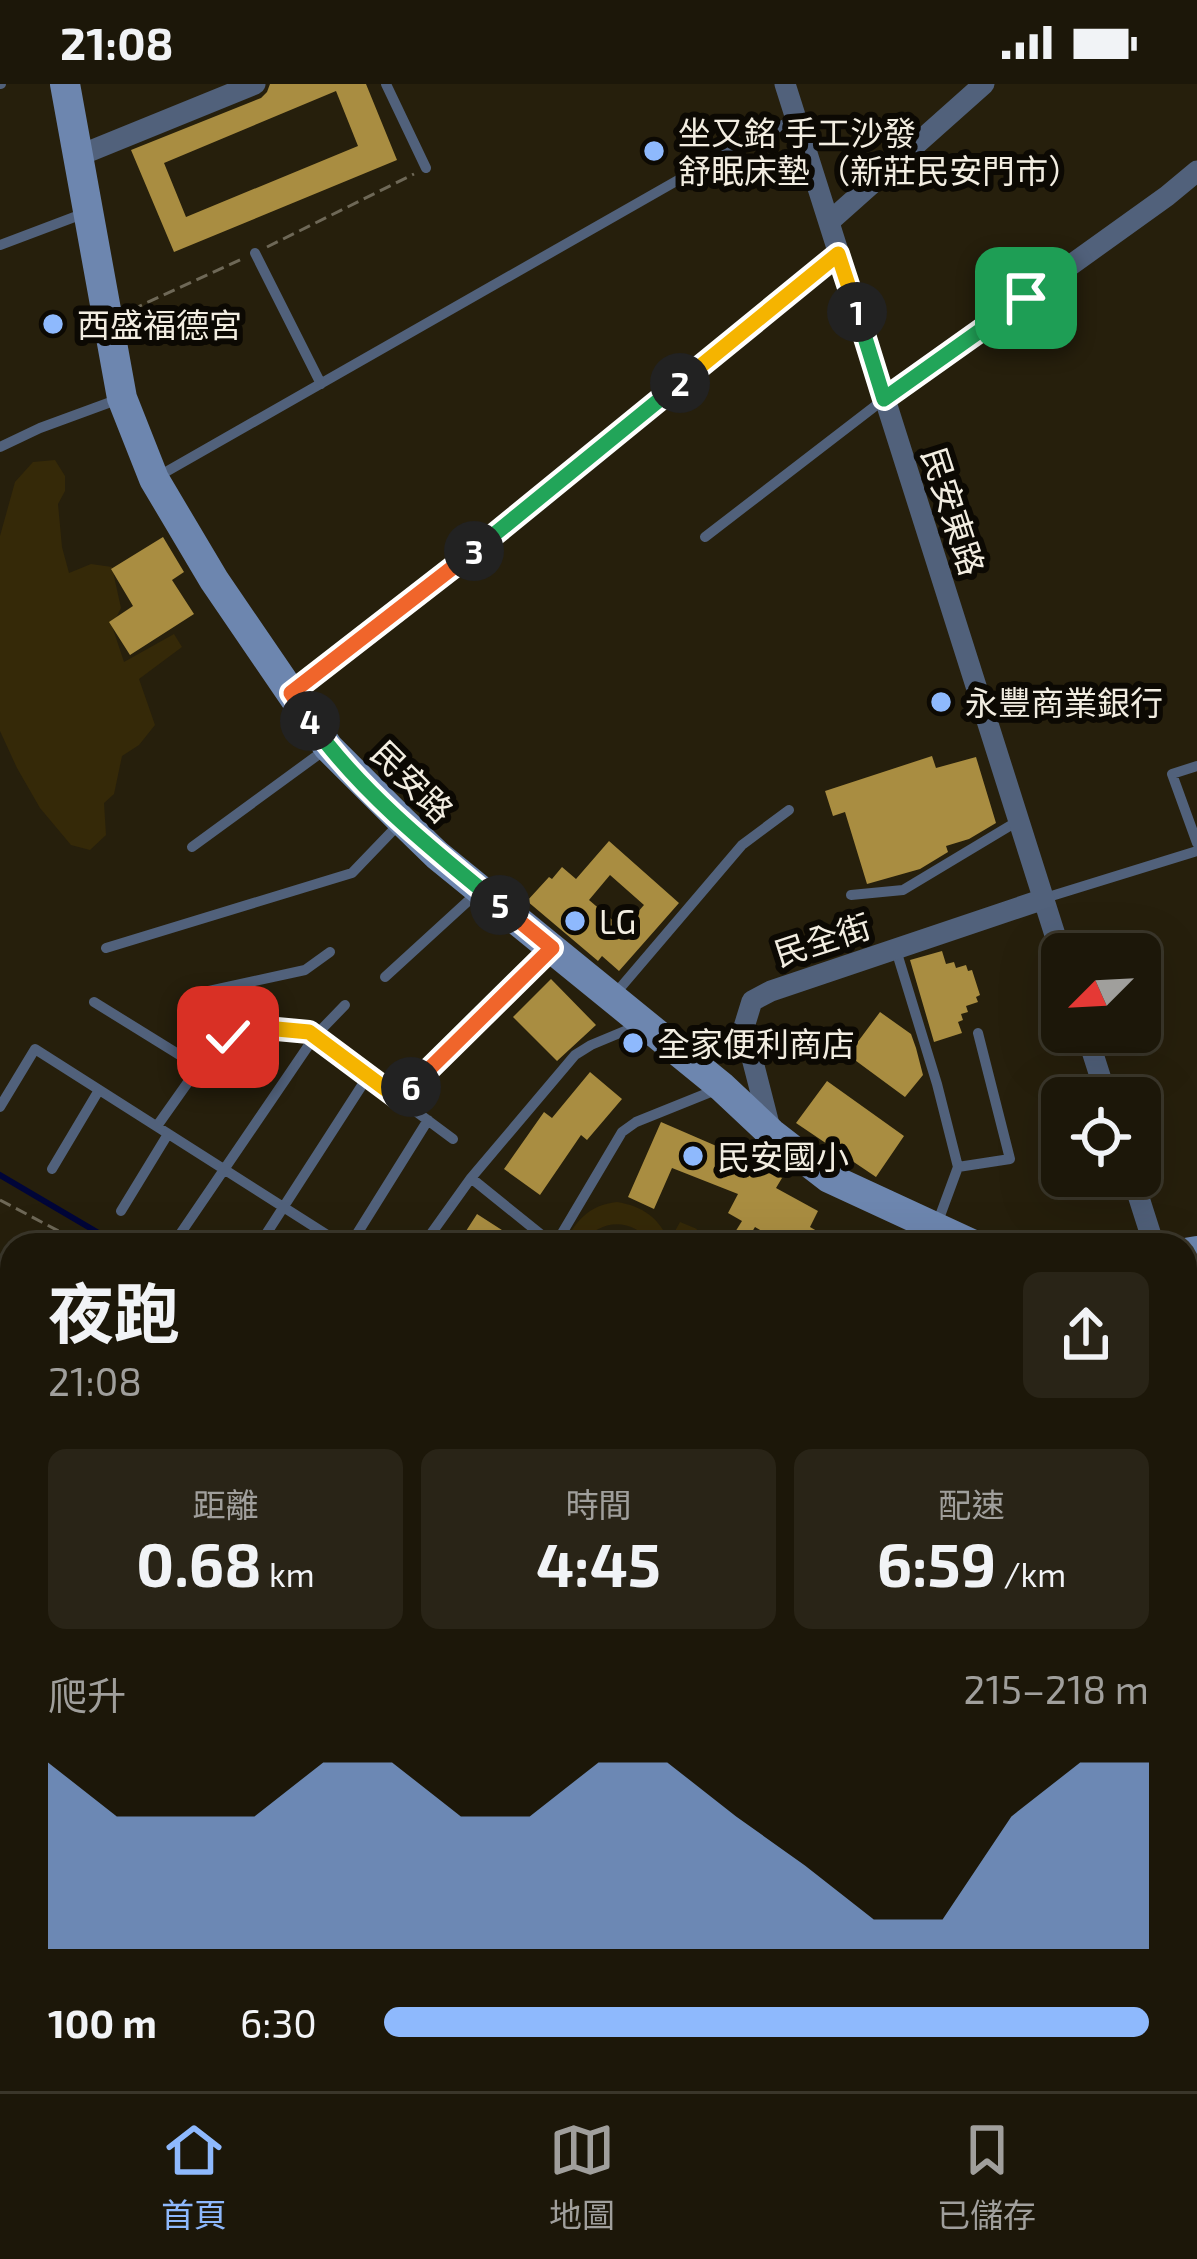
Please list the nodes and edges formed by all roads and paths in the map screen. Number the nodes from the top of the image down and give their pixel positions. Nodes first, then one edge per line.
1 (64, 84) edge
2 (255, 84) edge
3 (386, 84) edge
4 (784, 84) edge
5 (984, 84) edge
6 (796, 119) junction
7 (78, 156) junction
8 (426, 168) dead end
9 (1197, 171) edge
10 (88, 212) junction
11 (829, 222) junction
12 (0, 245) edge
13 (255, 253) dead end
14 (838, 254) junction
15 (321, 384) junction
16 (122, 398) junction
17 (884, 399) junction
18 (0, 448) edge
19 (154, 479) junction
20 (705, 538) dead end
21 (291, 693) junction
22 (328, 747) junction
23 (1197, 766) edge
24 (789, 809) dead end
25 (402, 821) junction
26 (1018, 821) junction
27 (192, 847) dead end
28 (1197, 847) edge
29 (481, 890) junction
30 (851, 895) dead end
31 (1043, 899) junction
32 (1054, 933) edge
33 (106, 948) dead end
34 (552, 948) junction
35 (896, 950) junction
36 (330, 952) dead end
37 (385, 977) dead end
38 (613, 997) junction
39 (94, 1002) dead end
40 (344, 1004) dead end
41 (645, 1023) junction
42 (978, 1033) dead end
43 (315, 1036) junction
44 (215, 1044) junction
45 (199, 1067) junction
46 (368, 1076) junction
47 (722, 1087) junction
48 (99, 1090) junction
49 (399, 1099) junction
50 (0, 1107) edge
51 (428, 1120) junction
52 (163, 1130) junction
53 (771, 1132) junction
54 (453, 1139) dead end
55 (958, 1167) junction
56 (52, 1169) dead end
57 (224, 1169) junction
58 (471, 1178) junction
59 (1139, 1197) edge
60 (0, 1199) edge
61 (282, 1206) junction
62 (121, 1211) dead end
63 (936, 1227) junction
64 (63, 1233) edge
65 (182, 1233) edge
66 (266, 1233) edge
67 (326, 1233) edge
68 (354, 1233) edge
69 (432, 1233) edge
70 (540, 1233) edge
71 (562, 1233) edge
72 (949, 1233) edge
73 (1150, 1233) edge

1 - 7 street, 民安路
2 - 7 street
3 - 8 lane
4 - 6 street, 民安東路
5 - 11 street
6 - 11 street, 民安東路
6 - 15 lane
7 - 10 street, 民安路
9 - 17 street
10 - 12 lane
10 - 16 street, 民安路
11 - 14 street, 民安東路
13 - 15 lane
14 - 17 street, 民安東路
14 - 21 lane
15 - 19 lane
16 - 18 lane
16 - 19 street, 民安路
17 - 20 lane
17 - 26 street, 民安東路
19 - 21 street, 民安路
21 - 22 street, 民安路
22 - 25 street, 民安路
22 - 27 lane
23 - 28 lane
24 - 38 lane
25 - 29 street, 民安路
25 - 33 lane
26 - 30 lane
26 - 31 street, 民安東路
28 - 31 lane
29 - 34 street, 民安路
29 - 37 lane
31 - 32 street, 民安東路
31 - 35 street, 民全街
34 - 38 street, 民安路
34 - 49 lane
35 - 53 street, 民全街
35 - 55 lane
36 - 44 lane
38 - 41 street, 民安路
39 - 45 lane
40 - 43 lane
41 - 47 street, 民安路
41 - 58 lane
42 - 55 lane
43 - 44 lane
43 - 46 lane
43 - 57 lane
44 - 45 lane
45 - 52 lane
46 - 49 lane
46 - 61 lane
47 - 53 street, 民安路
47 - 71 lane
48 - 50 lane
48 - 52 lane
48 - 56 lane
49 - 51 lane
51 - 54 lane
51 - 68 lane
52 - 57 lane
52 - 62 lane
53 - 63 street, 民安路
55 - 63 lane
57 - 61 lane
57 - 65 lane
58 - 69 lane
58 - 70 lane
59 - 73 street
60 - 64 path
61 - 66 lane
61 - 67 lane
63 - 72 street, 民安路

